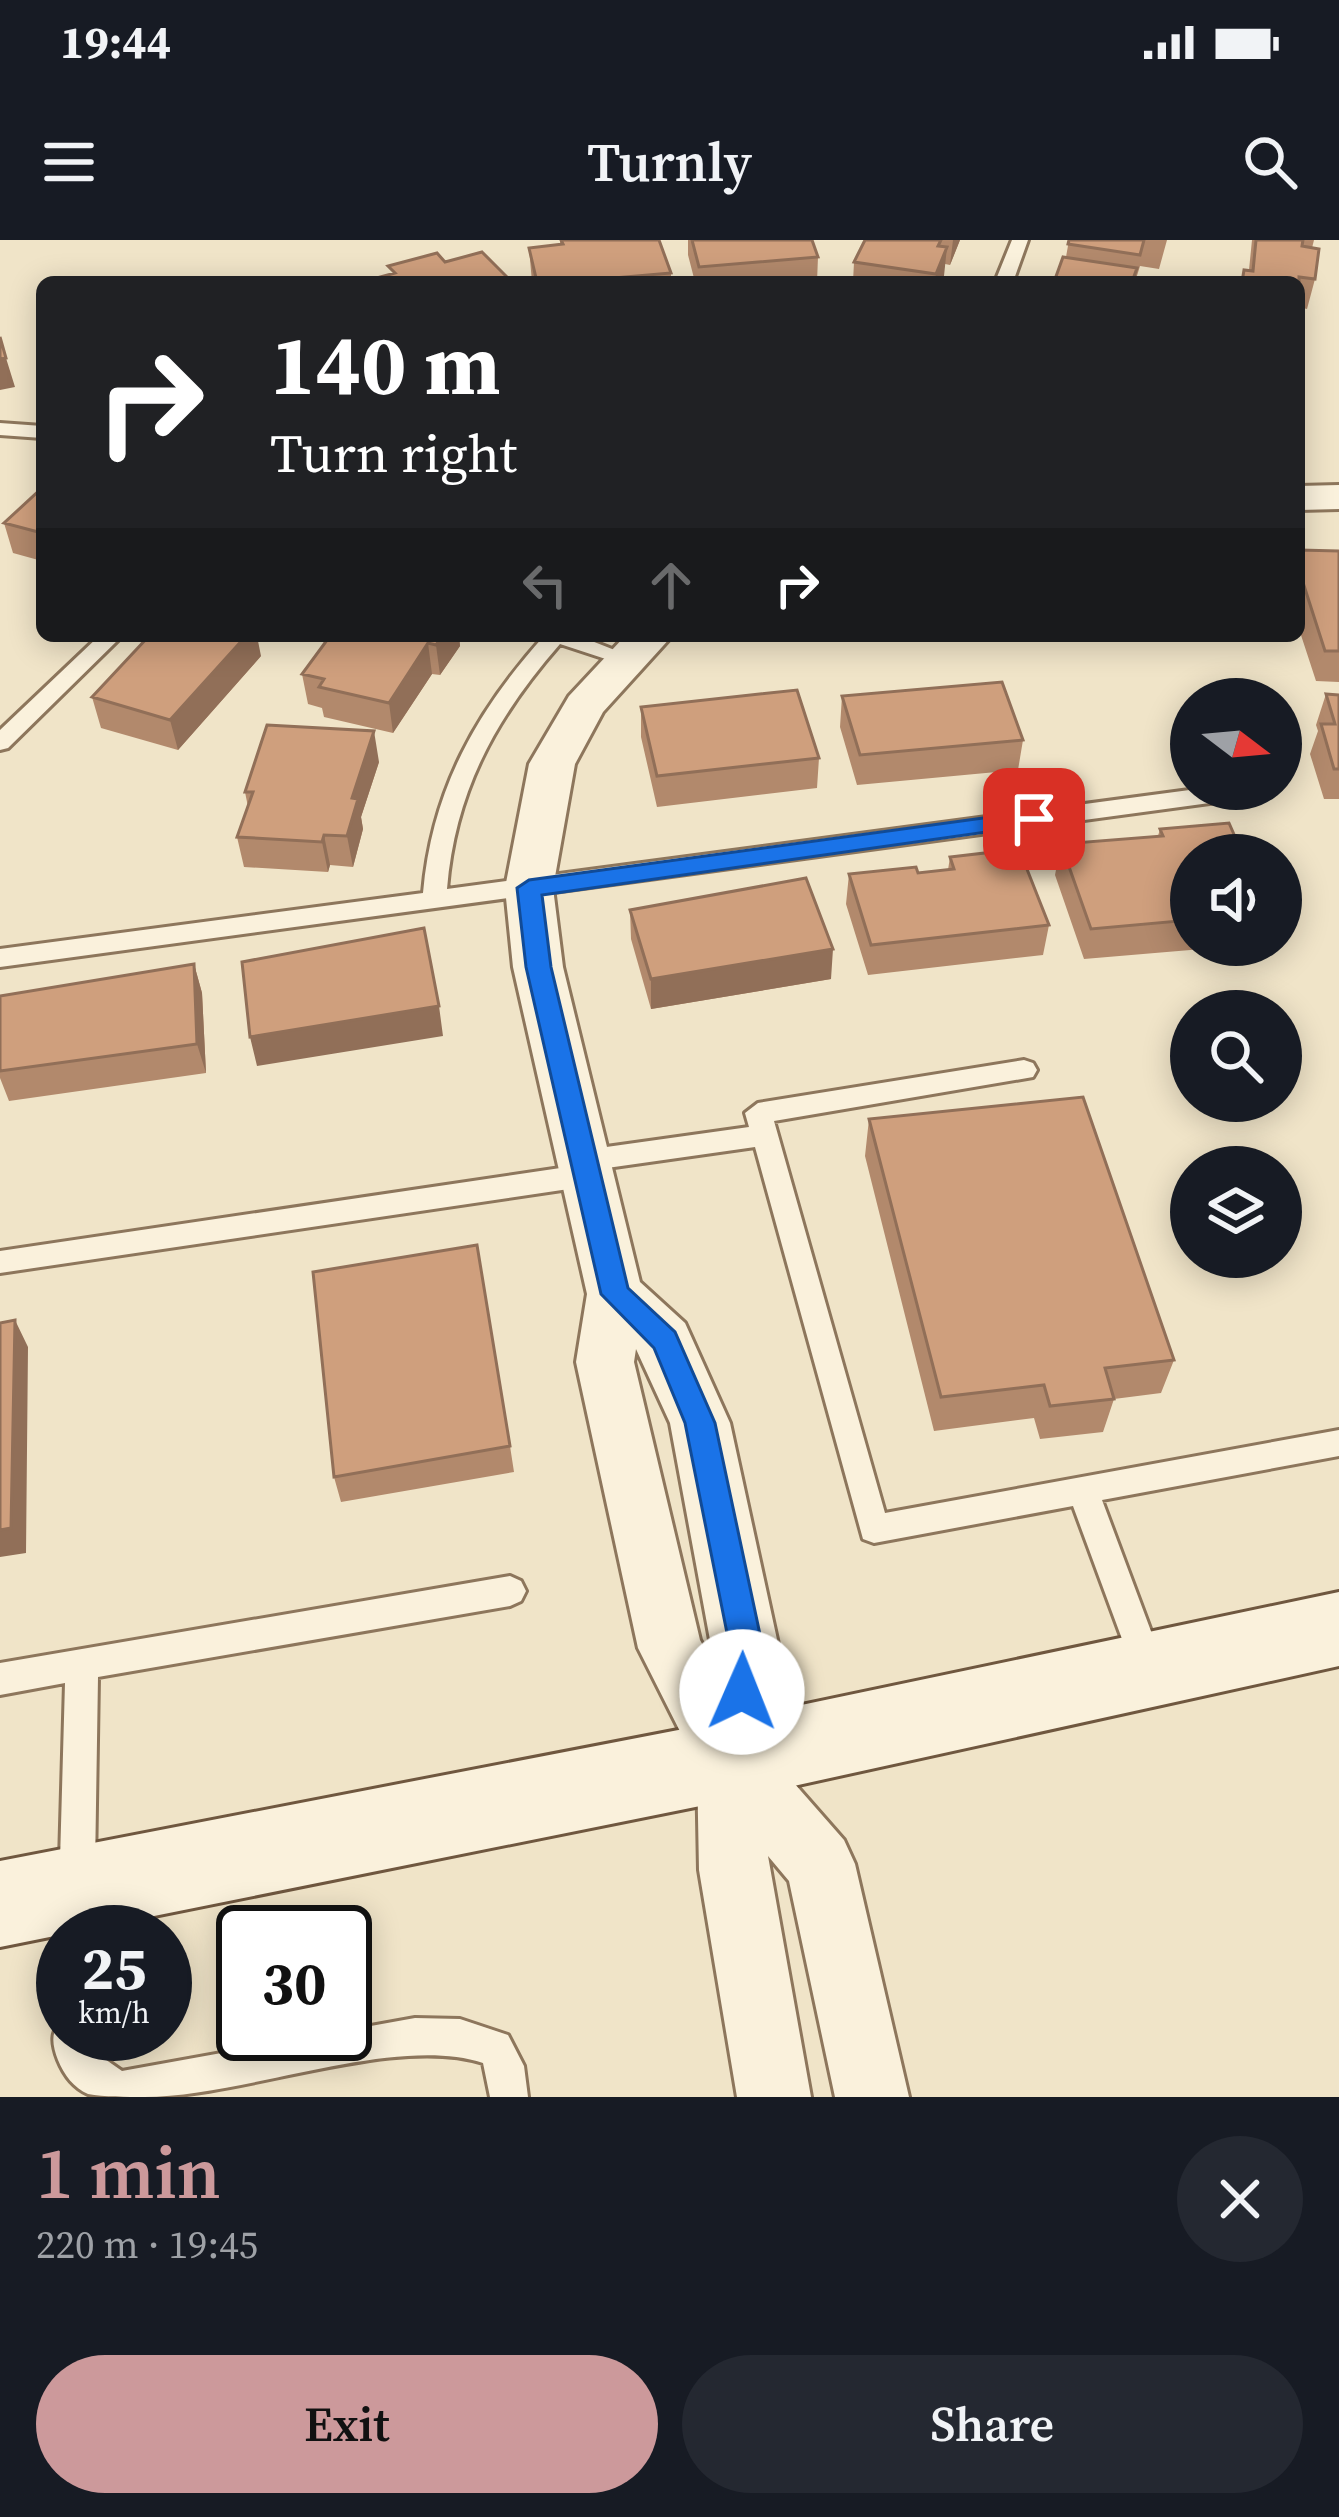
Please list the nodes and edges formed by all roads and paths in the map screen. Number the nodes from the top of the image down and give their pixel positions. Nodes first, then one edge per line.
1 (1020, 240) edge
2 (1006, 276) edge
3 (0, 429) edge
4 (36, 432) edge
5 (1339, 497) edge
6 (1305, 498) edge
7 (105, 642) edge
8 (552, 642) edge
9 (601, 642) edge
10 (638, 647) edge
11 (0, 743) edge
12 (1170, 800) edge
13 (529, 888) junction
14 (434, 898) junction
15 (0, 958) edge
16 (1024, 1070) dead end
17 (764, 1136) junction
18 (587, 1168) junction
19 (0, 1262) edge
20 (1339, 1443) edge
21 (1082, 1490) junction
22 (510, 1591) dead end
23 (1339, 1629) edge
24 (82, 1665) junction
25 (1150, 1670) junction
26 (0, 1679) edge
27 (730, 1760) junction
28 (0, 1904) edge
29 (78, 1905) edge
30 (100, 1905) edge
31 (36, 1907) edge
32 (80, 2061) edge
33 (509, 2097) edge
34 (774, 2097) edge
35 (872, 2097) edge

1 - 2 lane
3 - 4 lane
5 - 6 street
7 - 11 lane
8 - 14 lane
9 - 10 lane
10 - 13 street
12 - 13 lane
13 - 14 lane
13 - 18 street
14 - 15 lane
16 - 17 lane
17 - 18 lane
17 - 21 lane
18 - 19 lane
18 - 27 street
20 - 21 lane
21 - 25 lane
22 - 24 lane
23 - 25 main road
24 - 26 lane
24 - 29 lane
25 - 27 main road
27 - 30 main road
27 - 34 street
27 - 35 street
28 - 31 main road
32 - 33 lane

